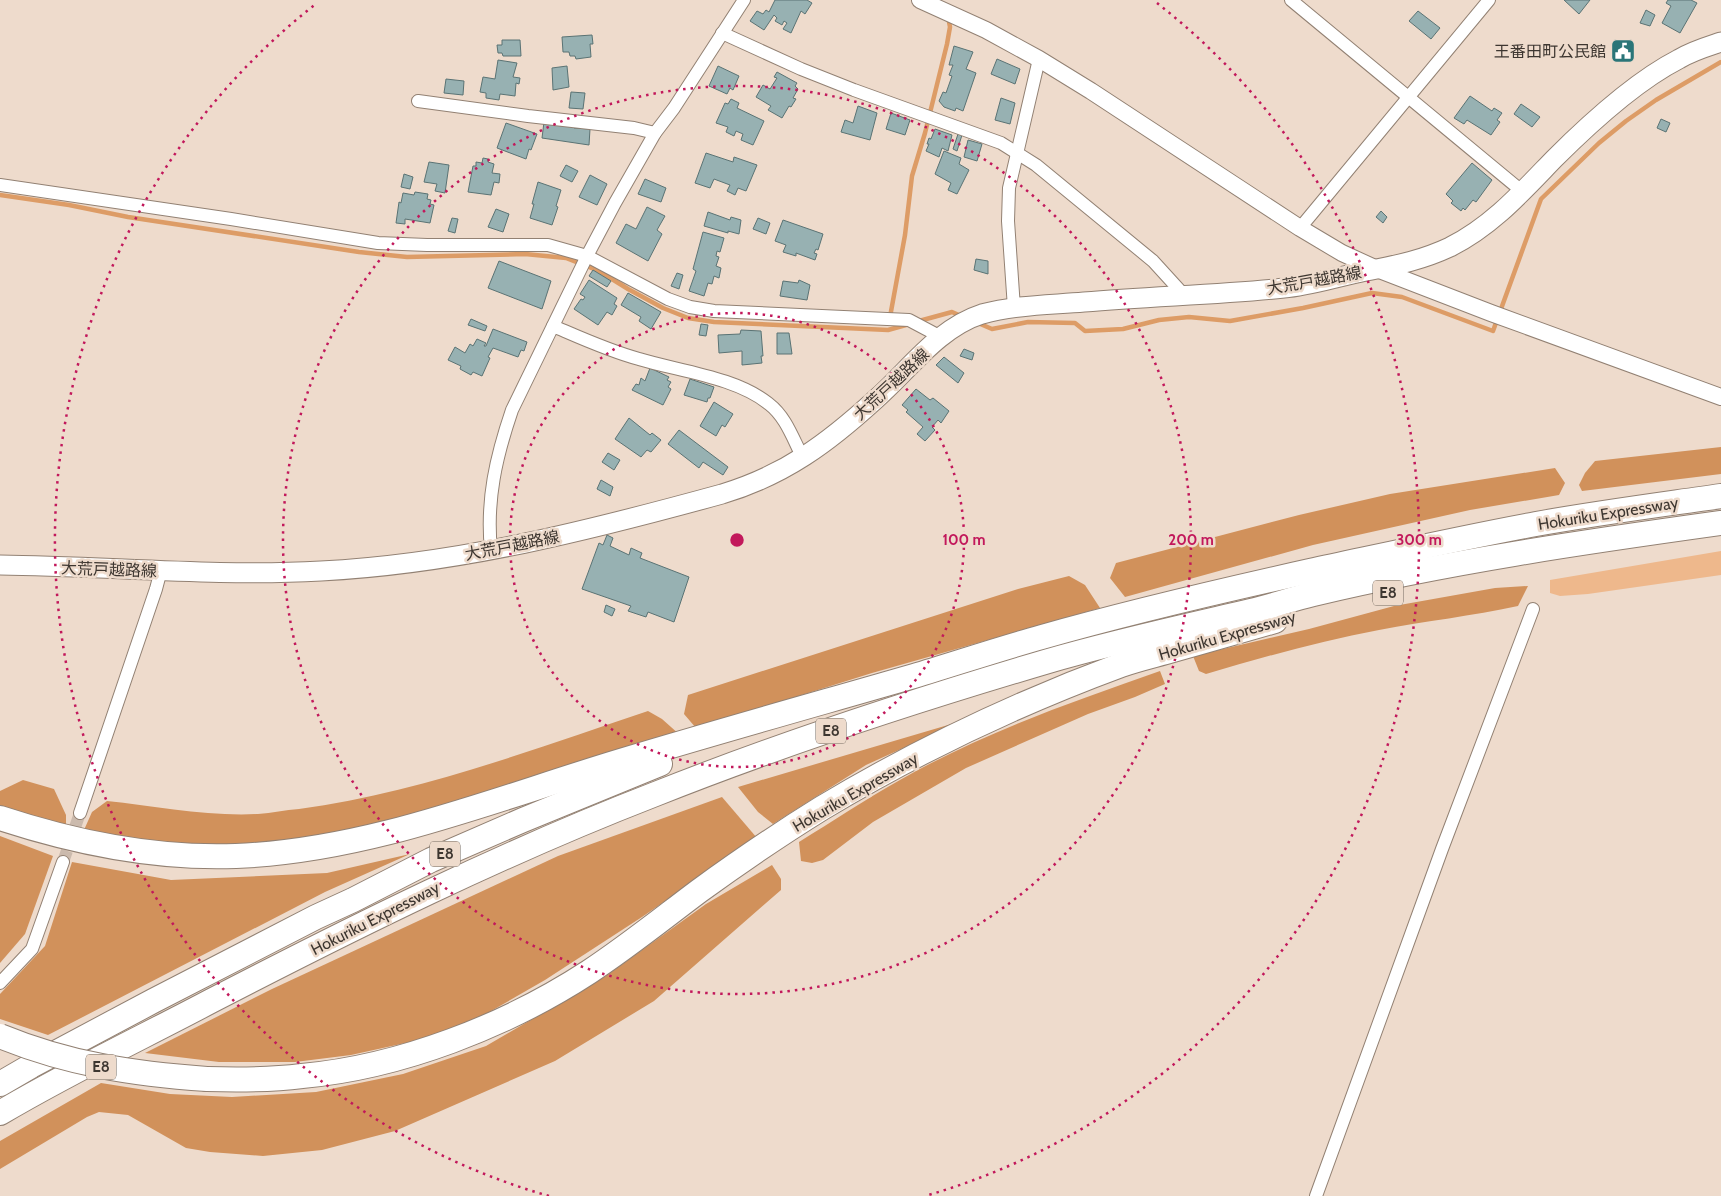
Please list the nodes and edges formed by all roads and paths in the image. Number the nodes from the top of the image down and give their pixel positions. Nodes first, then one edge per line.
1 (744, 0) edge
2 (920, 0) edge
3 (1291, 0) edge
4 (1489, 0) edge
5 (722, 32) junction
6 (1721, 42) edge
7 (1039, 60) junction
8 (1408, 96) junction
9 (418, 101) dead end
10 (655, 133) junction
11 (1015, 154) junction
12 (0, 185) edge
13 (1523, 192) junction
14 (1300, 228) junction
15 (587, 256) junction
16 (1377, 269) junction
17 (1184, 295) junction
18 (1014, 308) junction
19 (553, 326) junction
20 (941, 337) junction
21 (1721, 397) edge
22 (803, 458) junction
23 (1721, 496) edge
24 (1721, 523) edge
25 (1654, 532) junction
26 (491, 550) junction
27 (0, 566) edge
28 (161, 570) junction
29 (1533, 609) dead end
30 (914, 676) junction
31 (80, 813) tunnel mouth
32 (0, 818) edge
33 (63, 862) tunnel mouth
34 (0, 983) edge
35 (0, 1036) edge
36 (0, 1084) edge
37 (0, 1113) edge
38 (1316, 1196) edge

1 - 5 street
2 - 7 street
3 - 8 street
4 - 8 street
5 - 10 street
5 - 11 street
6 - 13 main road, 大荒戸越路線
7 - 11 street
7 - 14 street
8 - 13 street
8 - 14 street
9 - 10 street
10 - 15 street
11 - 17 street
11 - 18 street
12 - 15 street
13 - 16 main road, 大荒戸越路線
14 - 16 street
15 - 19 street
15 - 20 street
16 - 17 main road, 大荒戸越路線
16 - 21 street
17 - 18 main road, 大荒戸越路線
18 - 20 main road, 大荒戸越路線
19 - 22 street
19 - 26 street
20 - 22 main road, 大荒戸越路線
22 - 26 main road, 大荒戸越路線
23 - 30 highway, Hokuriku Expressway / E8
24 - 25 highway, Hokuriku Expressway / E8
25 - 35 highway, Hokuriku Expressway / E8, bridge
25 - 37 highway, Hokuriku Expressway / E8
26 - 28 main road, 大荒戸越路線
27 - 28 main road, 大荒戸越路線
28 - 31 street
29 - 38 street
30 - 32 highway, Hokuriku Expressway / E8
30 - 36 highway, Hokuriku Expressway / E8
33 - 34 street

